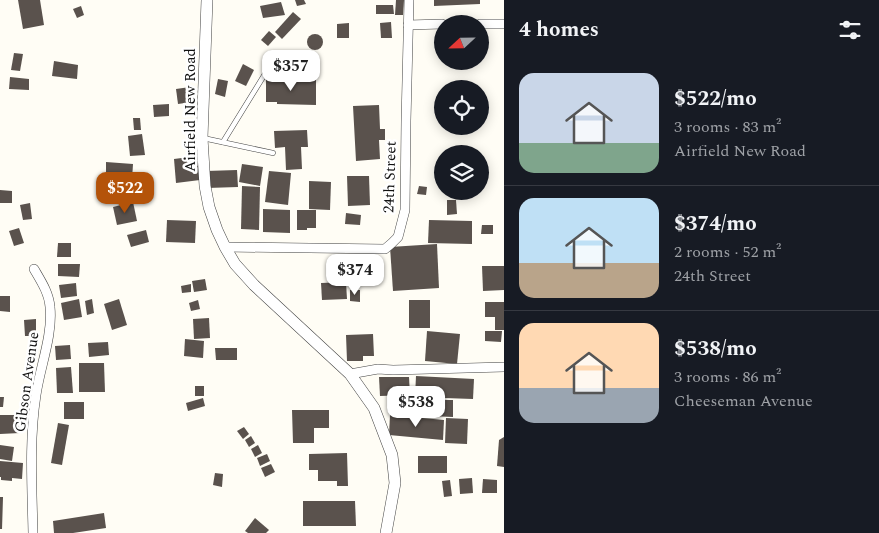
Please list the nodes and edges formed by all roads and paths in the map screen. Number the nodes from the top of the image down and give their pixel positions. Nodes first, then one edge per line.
1 (207, 0) edge
2 (409, 0) edge
3 (408, 24) junction
4 (434, 24) edge
5 (489, 24) edge
6 (504, 24) edge
7 (299, 67) dead end
8 (202, 138) junction
9 (222, 142) junction
10 (273, 153) dead end
11 (225, 247) junction
12 (34, 269) dead end
13 (504, 367) edge
14 (350, 374) junction
15 (33, 533) edge
16 (386, 533) edge

1 - 8 street, Airfield New Road
2 - 3 street, 24th Street
3 - 4 street
3 - 11 street, 24th Street
5 - 6 street
7 - 9 lane
8 - 9 lane
8 - 11 street, Airfield New Road
9 - 10 lane
11 - 14 street, Airfield New Road
12 - 15 street, Gibson Avenue
13 - 14 street
14 - 16 street, Airfield New Road

